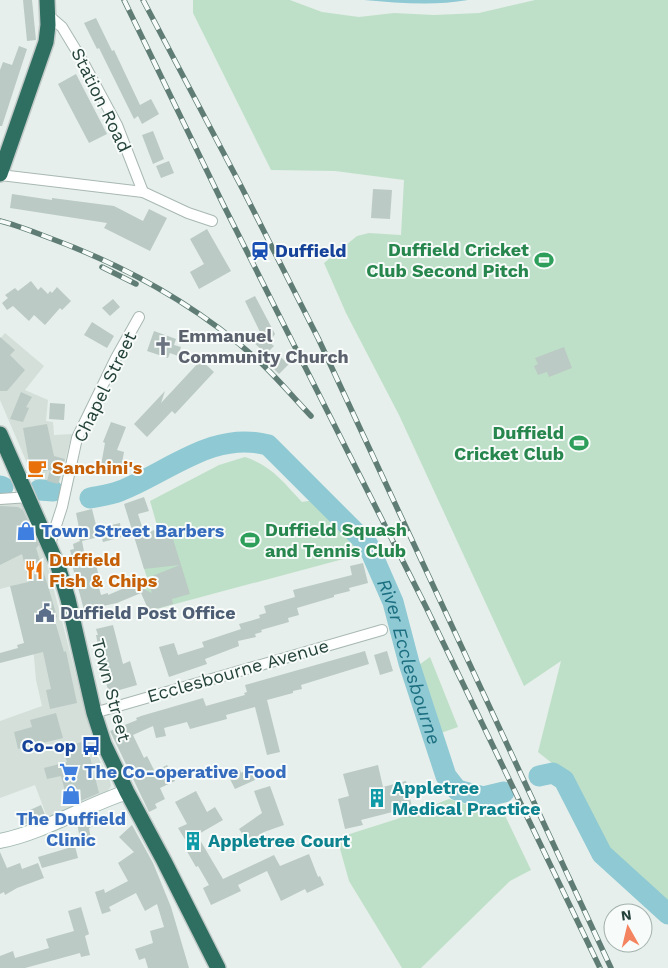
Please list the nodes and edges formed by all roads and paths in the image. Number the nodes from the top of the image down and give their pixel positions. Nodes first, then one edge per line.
1 (47, 7) edge
2 (0, 175) edge
3 (143, 192) junction
4 (212, 221) dead end
5 (139, 317) dead end
6 (0, 434) edge
7 (28, 496) junction
8 (0, 499) edge
9 (50, 544) junction
10 (382, 630) dead end
11 (94, 712) junction
12 (127, 792) junction
13 (0, 841) edge
14 (218, 968) edge

1 - 2 highway
1 - 3 street, Station Road
2 - 3 street
3 - 4 street
5 - 9 street, Chapel Street
6 - 7 highway, Town Street
7 - 8 street
7 - 9 highway, Town Street
9 - 11 highway, Town Street
10 - 11 street, Ecclesbourne Avenue
11 - 12 highway, Town Street
12 - 13 street
12 - 14 highway, Town Street

